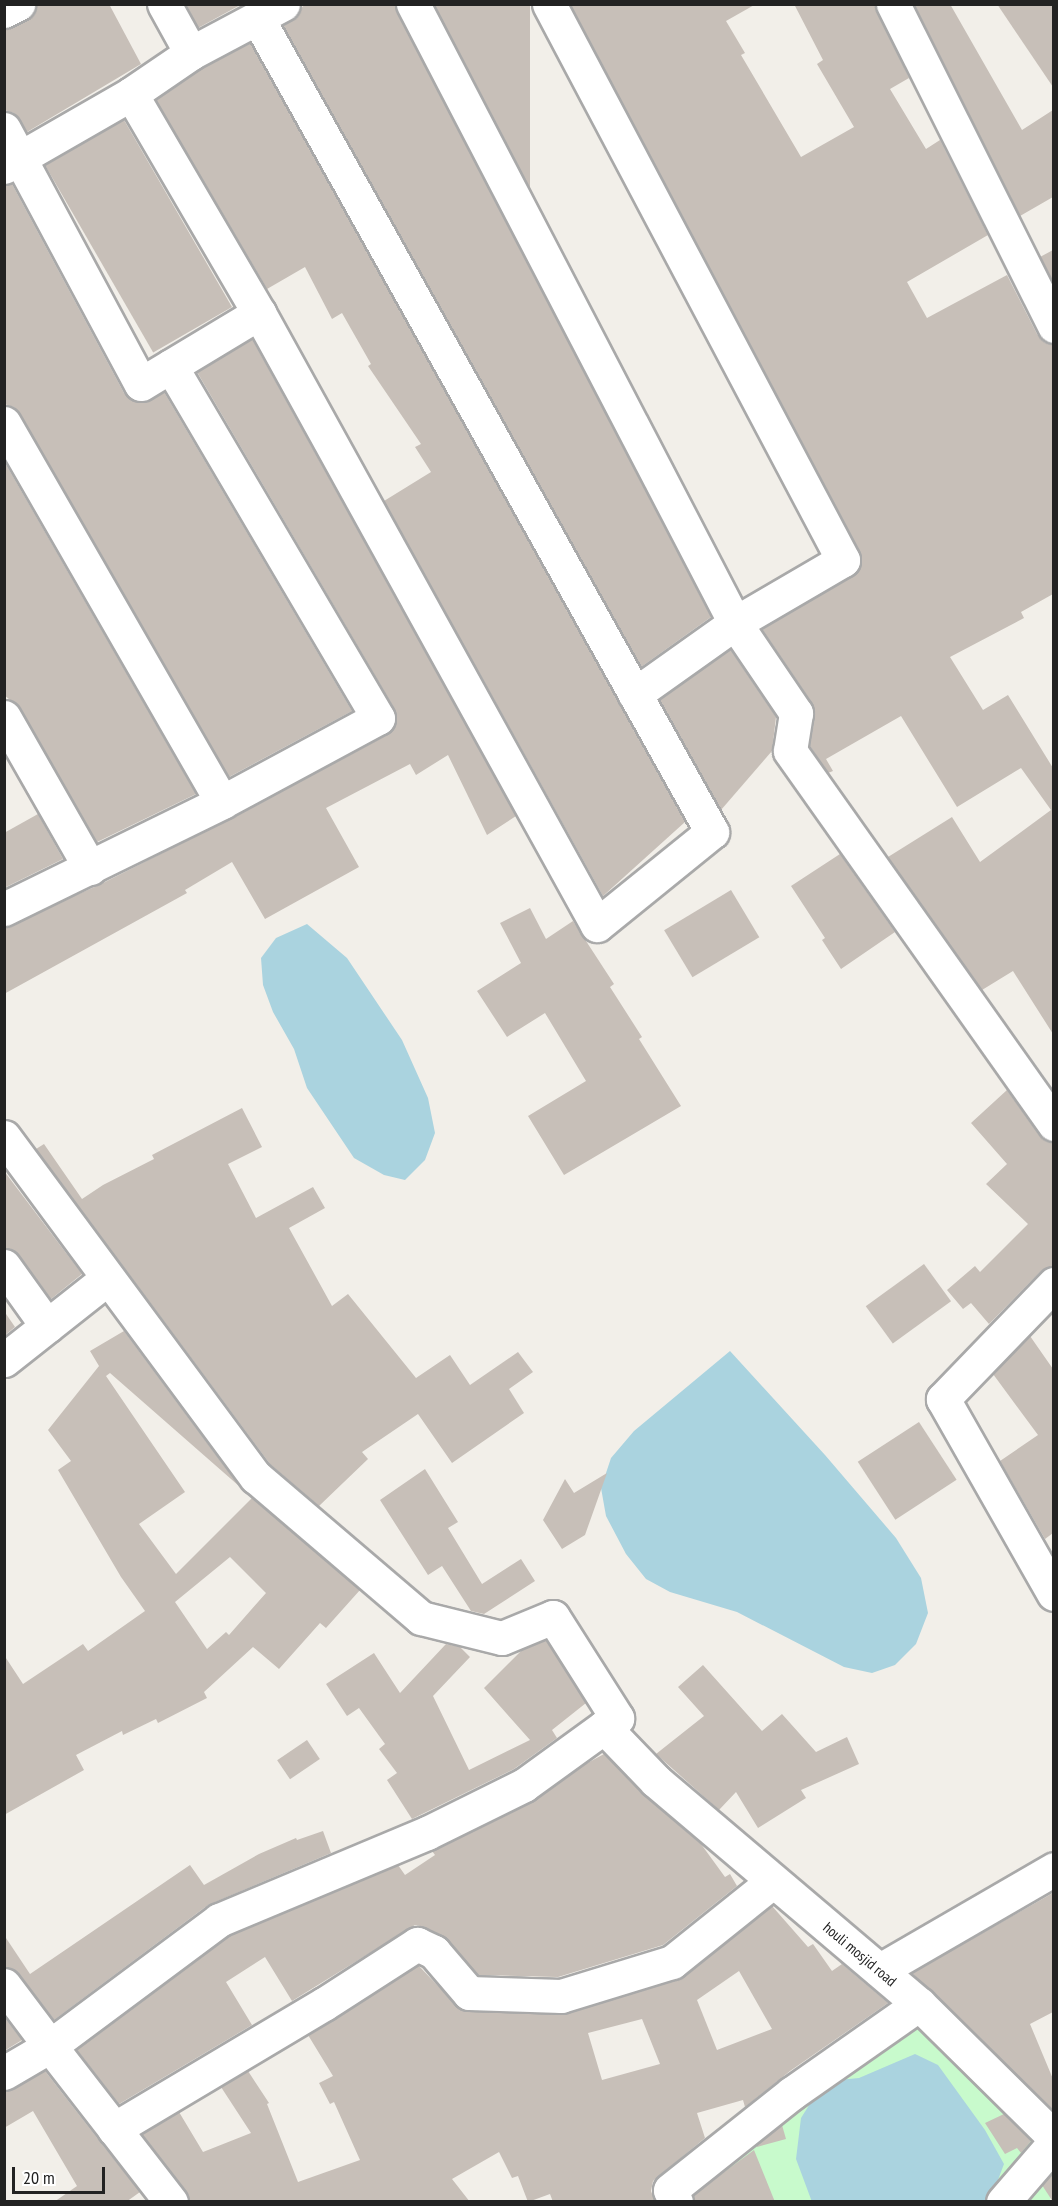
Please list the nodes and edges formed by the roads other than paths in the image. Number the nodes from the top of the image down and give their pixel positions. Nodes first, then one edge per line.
1 (18, 4) edge
2 (164, 4) edge
3 (412, 4) edge
4 (549, 4) edge
5 (893, 4) edge
6 (4, 11) edge
7 (271, 12) edge
8 (191, 53) junction
9 (130, 94) junction
10 (4, 129) edge
11 (13, 162) edge
12 (259, 313) junction
13 (1053, 326) edge
14 (171, 366) junction
15 (4, 423) edge
16 (735, 623) junction
17 (635, 694) junction
18 (4, 717) edge
19 (222, 802) junction
20 (90, 868) junction
21 (4, 909) edge
22 (1053, 1124) edge
23 (4, 1137) edge
24 (4, 1266) edge
25 (108, 1278) junction
26 (1053, 1284) edge
27 (47, 1326) junction
28 (4, 1360) edge
29 (1053, 1593) edge
30 (603, 1727) junction
31 (1053, 1869) edge
32 (773, 1881) junction
33 (880, 1970) junction
34 (4, 1985) edge
35 (919, 2004) junction
36 (50, 2046) junction
37 (4, 2073) edge
38 (114, 2129) junction
39 (1053, 2138) edge
40 (1053, 2143) edge
41 (171, 2202) edge
42 (676, 2202) edge
43 (1003, 2202) edge

1 - 6 street
2 - 8 street
3 - 16 street
4 - 16 street
5 - 13 street
7 - 8 street
7 - 17 street
8 - 9 street
9 - 11 street
9 - 12 street
10 - 11 street
11 - 14 street
12 - 14 street
12 - 17 street
14 - 19 street
15 - 19 street
16 - 17 street
16 - 22 street
18 - 20 street
19 - 20 street
20 - 21 street
23 - 25 street
24 - 27 street
25 - 27 street
25 - 30 street
26 - 29 street
27 - 28 street
30 - 32 street, houli mosjid road
30 - 36 street
31 - 33 street
32 - 33 street, houli mosjid road
32 - 38 street
33 - 35 street, houli mosjid road
34 - 36 street
35 - 39 street, houli mosjid road
35 - 42 street
36 - 37 street
36 - 38 street
38 - 41 street
40 - 43 street

